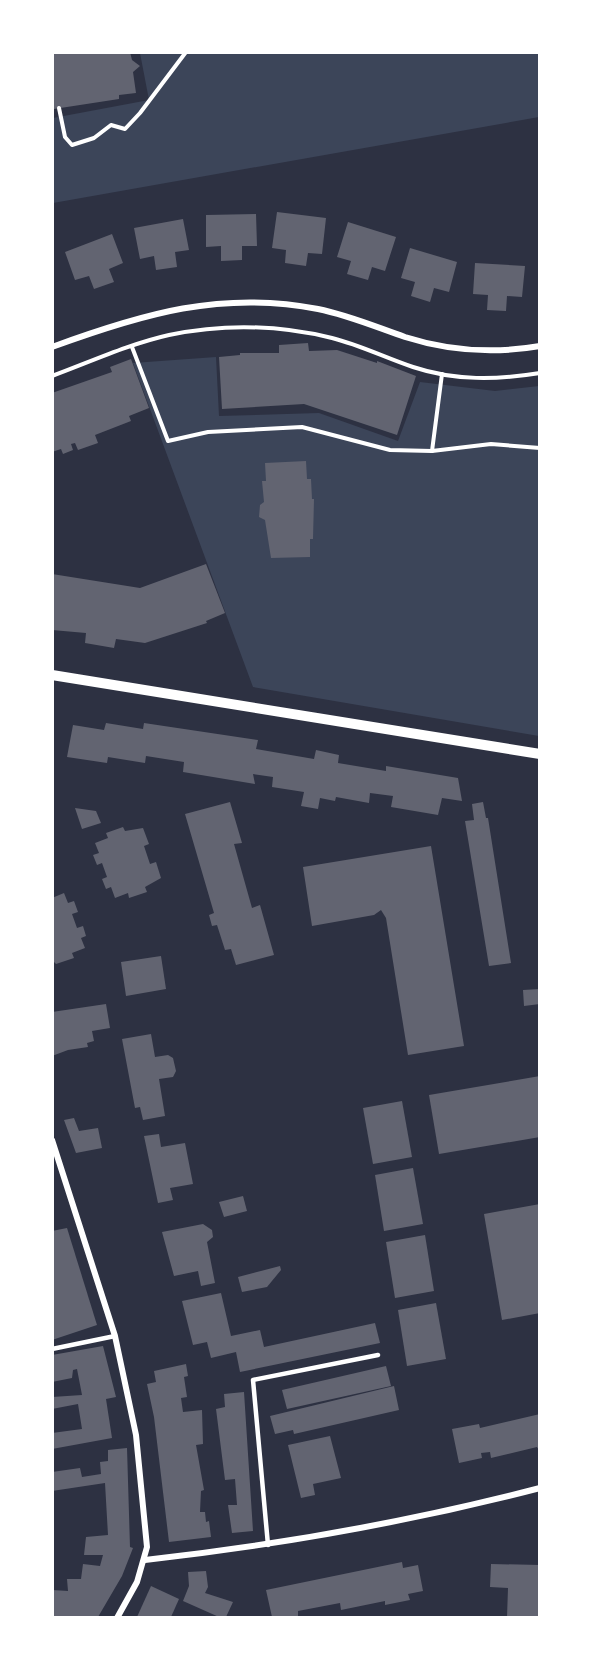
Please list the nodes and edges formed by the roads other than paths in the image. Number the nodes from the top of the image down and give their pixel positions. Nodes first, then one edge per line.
1 (540, 346) edge
2 (52, 347) edge
3 (52, 675) edge
4 (540, 754) edge
5 (52, 1140) edge
6 (115, 1336) junction
7 (52, 1348) edge
8 (378, 1355) dead end
9 (540, 1488) edge
10 (268, 1545) junction
11 (145, 1560) junction
12 (117, 1617) edge

1 - 2 street
3 - 4 street
5 - 6 street
6 - 7 lane
6 - 11 street
8 - 10 lane
9 - 10 street
10 - 11 street
11 - 12 street

